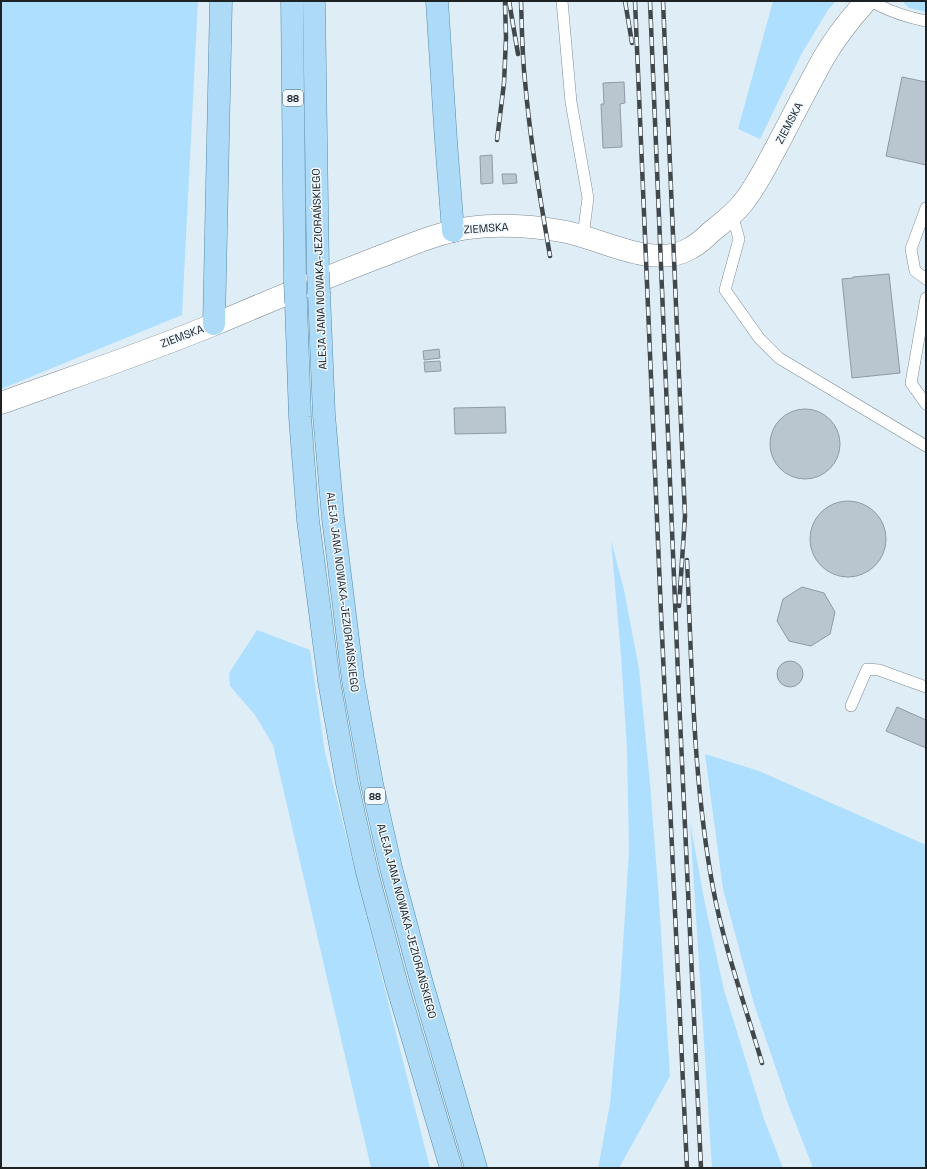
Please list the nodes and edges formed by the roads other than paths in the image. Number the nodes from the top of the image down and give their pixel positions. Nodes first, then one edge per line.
1 (221, 1) edge
2 (292, 1) edge
3 (314, 1) edge
4 (437, 1) edge
5 (562, 1) edge
6 (866, 1) edge
7 (871, 1) edge
8 (926, 21) edge
9 (926, 208) edge
10 (732, 214) junction
11 (453, 231) junction
12 (583, 236) junction
13 (926, 279) edge
14 (926, 298) edge
15 (214, 324) junction
16 (1, 403) edge
17 (926, 404) edge
18 (926, 446) edge
19 (926, 687) edge
20 (850, 706) dead end
21 (451, 1168) edge
22 (476, 1168) edge

1 - 15 main road
2 - 21 main road, ALEJA JANA NOWAKA-JEZIORAŃSKIEGO / 88, bridge
3 - 22 main road, ALEJA JANA NOWAKA-JEZIORAŃSKIEGO / 88, bridge
4 - 11 main road
5 - 12 lane
6 - 10 street, ZIEMSKA
7 - 8 lane
9 - 13 lane
10 - 12 street, ZIEMSKA
10 - 18 lane
11 - 12 street, ZIEMSKA
11 - 15 street, ZIEMSKA
14 - 17 lane
15 - 16 street, ZIEMSKA
19 - 20 lane

